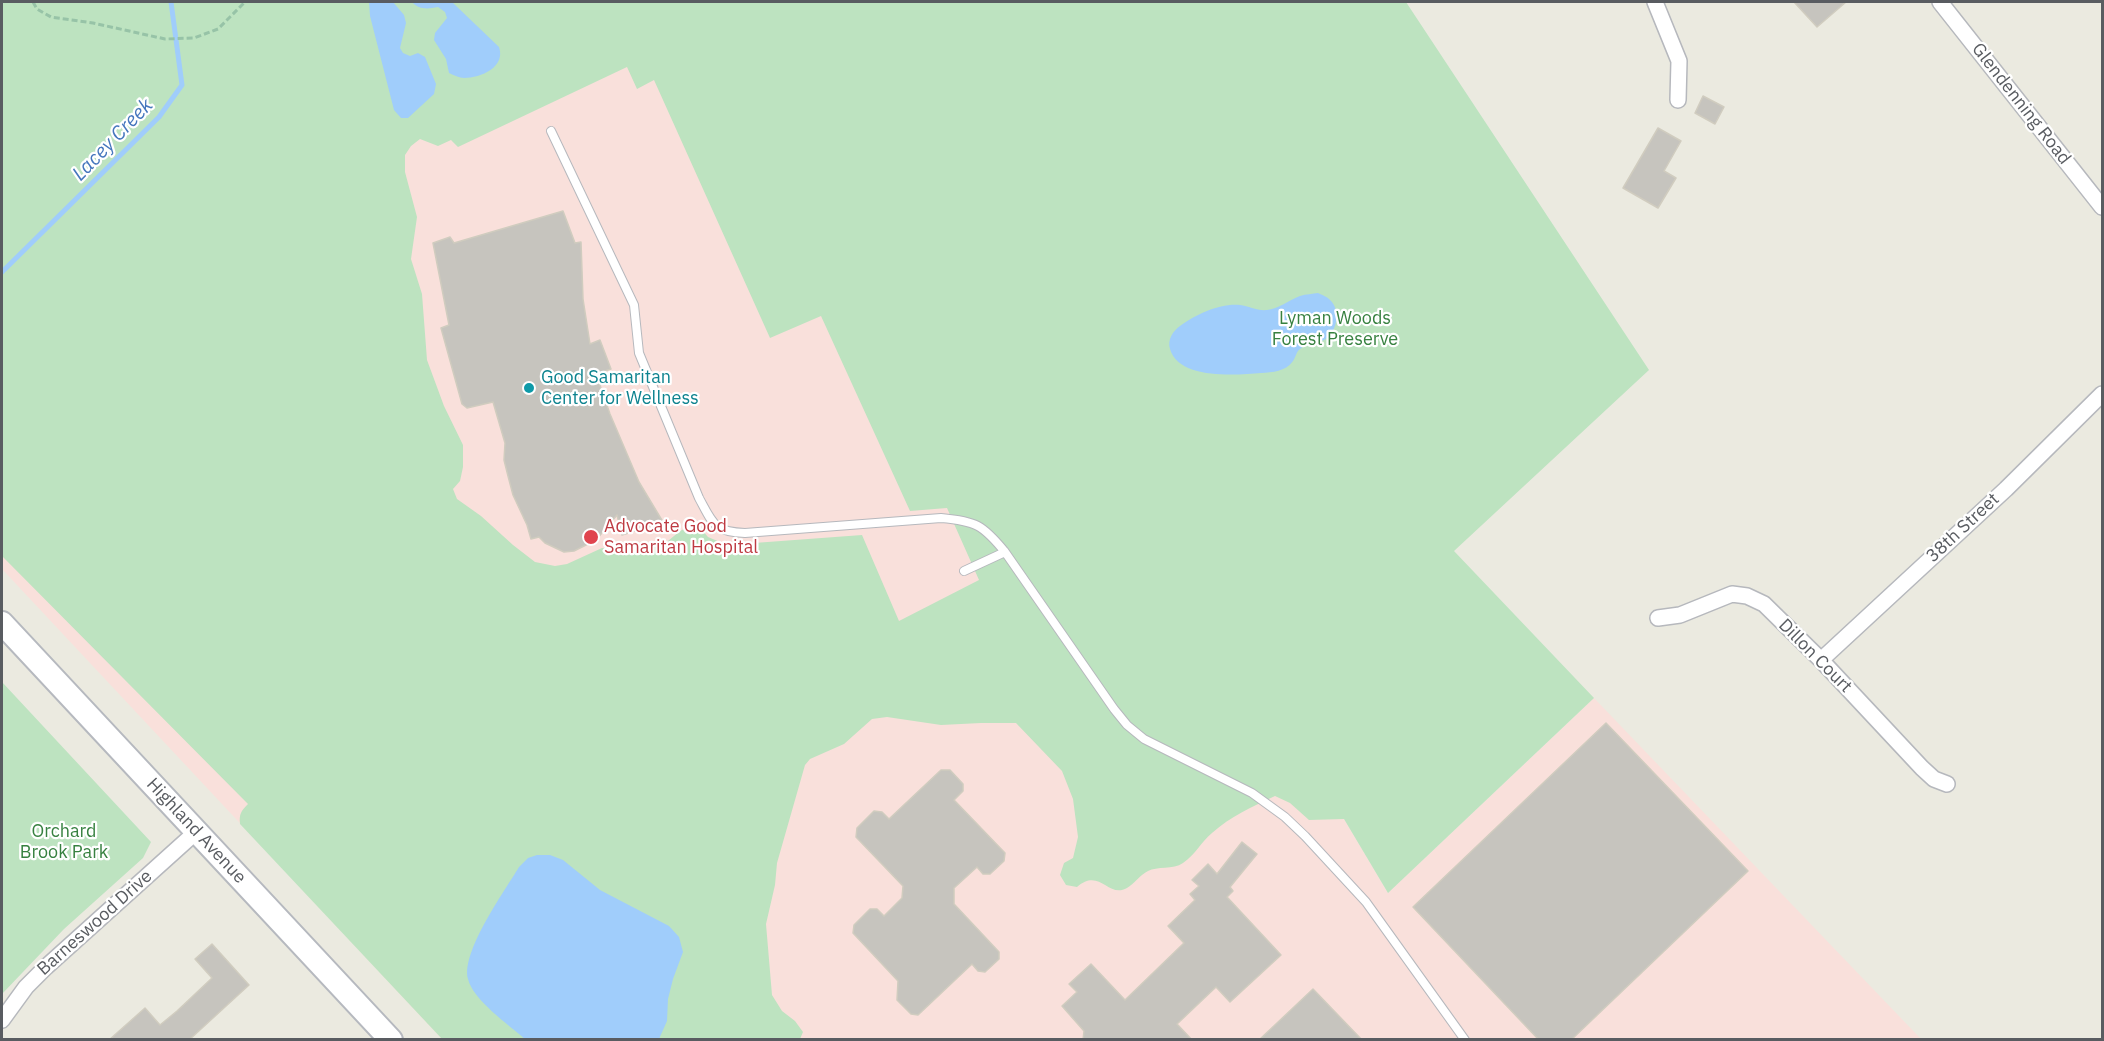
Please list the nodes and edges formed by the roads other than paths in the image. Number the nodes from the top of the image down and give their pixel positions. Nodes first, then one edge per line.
1 (1655, 2) edge
2 (1940, 2) edge
3 (1678, 100) dead end
4 (551, 130) dead end
5 (2103, 207) edge
6 (2103, 394) edge
7 (1005, 552) junction
8 (964, 571) dead end
9 (1658, 618) dead end
10 (2, 622) edge
11 (1821, 660) junction
12 (1947, 784) dead end
13 (195, 832) junction
14 (2, 1020) edge
15 (391, 1040) edge
16 (1466, 1040) edge

1 - 3 street
2 - 5 street, Glendenning Road
4 - 7 lane
6 - 11 street, 38th Street
7 - 8 lane
7 - 16 lane
9 - 11 street, Dillon Court
10 - 13 main road, Highland Avenue
11 - 12 street, Dillon Court
13 - 14 street, Barneswood Drive
13 - 15 main road, Highland Avenue

